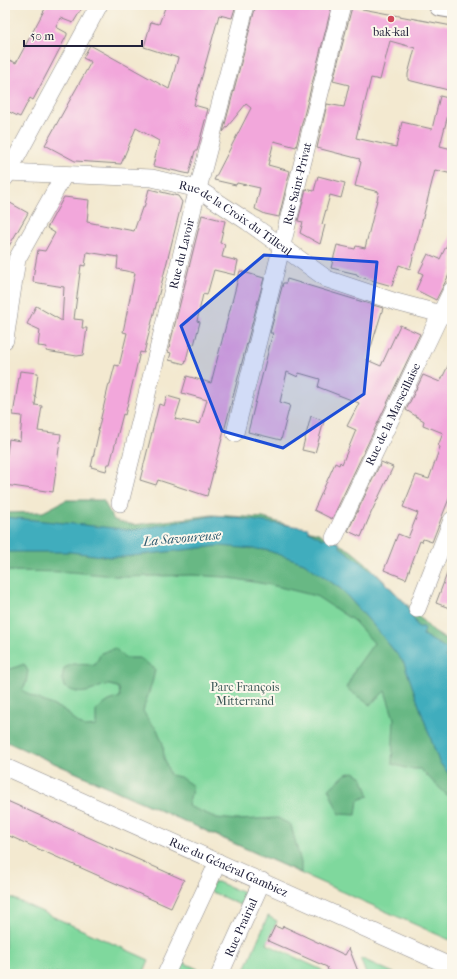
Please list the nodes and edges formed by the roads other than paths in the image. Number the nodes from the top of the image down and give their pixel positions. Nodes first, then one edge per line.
1 (99, 5) edge
2 (246, 5) edge
3 (342, 5) edge
4 (440, 5) edge
5 (452, 7) edge
6 (6, 174) edge
7 (64, 175) junction
8 (198, 189) junction
9 (282, 247) junction
10 (452, 290) edge
11 (446, 315) edge
12 (5, 340) edge
13 (235, 433) dead end
14 (120, 503) dead end
15 (452, 520) edge
16 (334, 538) dead end
17 (417, 609) dead end
18 (5, 767) edge
19 (218, 862) junction
20 (262, 881) junction
21 (452, 967) edge
22 (166, 974) edge
23 (220, 974) edge

1 - 6 street
2 - 8 street, Rue du Lavoir
3 - 9 street, Rue Saint-Privat
4 - 5 main road
6 - 7 street, Rue de la Croix du Tilleul
7 - 8 street, Rue de la Croix du Tilleul
7 - 12 street
8 - 9 street, Rue de la Croix du Tilleul
8 - 14 street, Rue du Lavoir
9 - 11 street, Rue de la Croix du Tilleul
9 - 13 street, Rue Saint-Privat
10 - 11 street, Rue de la Marseillaise
11 - 16 street, Rue de la Marseillaise
15 - 17 street
18 - 19 street, Rue du Général Gambiez
19 - 20 street, Rue du Général Gambiez
19 - 22 street
20 - 21 street, Rue du Général Gambiez
20 - 23 street, Rue Prairial

